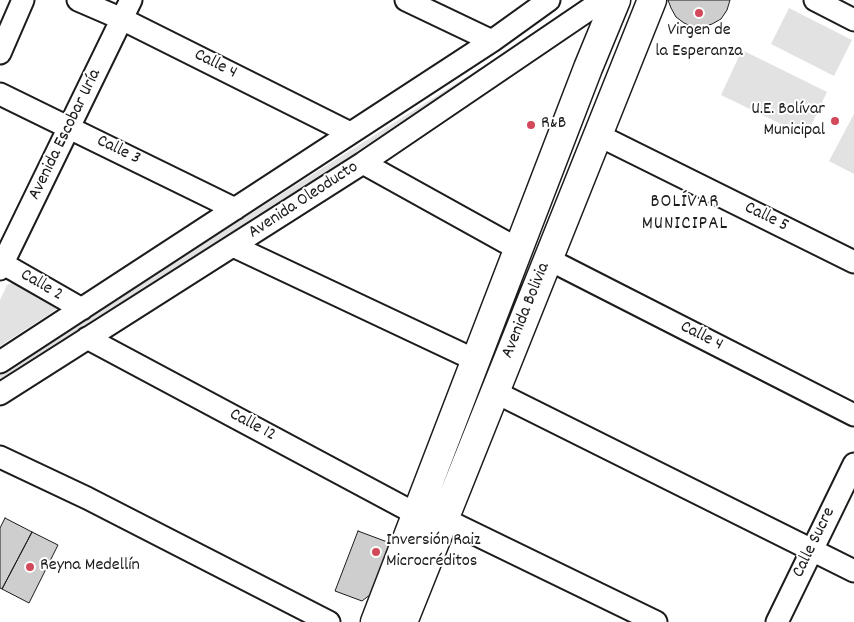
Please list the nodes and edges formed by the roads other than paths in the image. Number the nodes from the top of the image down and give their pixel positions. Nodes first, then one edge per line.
1 (23, 0) edge
2 (78, 0) edge
3 (406, 0) edge
4 (549, 0) edge
5 (603, 0) edge
6 (616, 0) edge
7 (652, 0) edge
8 (815, 0) edge
9 (127, 10) edge
10 (854, 20) edge
11 (492, 41) junction
12 (0, 53) edge
13 (0, 94) edge
14 (70, 127) junction
15 (350, 133) junction
16 (598, 135) junction
17 (363, 163) junction
18 (235, 209) junction
19 (233, 246) junction
20 (518, 249) junction
21 (548, 259) junction
22 (854, 262) edge
23 (1, 265) edge
24 (82, 309) junction
25 (87, 338) junction
26 (475, 360) junction
27 (0, 362) edge
28 (495, 392) junction
29 (0, 394) edge
30 (854, 415) edge
31 (0, 457) edge
32 (854, 464) edge
33 (416, 514) junction
34 (444, 519) junction
35 (812, 550) junction
36 (854, 571) edge
37 (329, 622) edge
38 (375, 622) edge
39 (402, 622) edge
40 (656, 622) edge
41 (777, 622) edge

1 - 12 street
2 - 9 street, Calle 4
3 - 11 street
4 - 11 street, Avenida Oleoducto
5 - 17 street, Avenida Oleoducto
6 - 20 main road, Avenida Bolivia
7 - 16 main road, Avenida Bolivia
8 - 10 street
9 - 14 street, Avenida Escobar Uría
9 - 15 street, Calle 4
11 - 15 street, Avenida Oleoducto
13 - 14 street, Calle 3
14 - 18 street, Calle 3
14 - 23 street, Avenida Escobar Uría
15 - 18 street, Avenida Oleoducto
16 - 21 main road, Avenida Bolivia
16 - 22 street, Calle 5
17 - 19 street, Avenida Oleoducto
17 - 20 street
18 - 24 street, Avenida Oleoducto
19 - 25 street, Avenida Oleoducto
19 - 26 street
20 - 26 main road, Avenida Bolivia
21 - 28 main road, Avenida Bolivia
21 - 30 street, Calle 4
23 - 24 street, Calle 2
24 - 27 street, Avenida Oleoducto
25 - 29 street, Avenida Oleoducto
25 - 33 street, Calle 12
26 - 33 main road, Avenida Bolivia
28 - 34 main road, Avenida Bolivia
28 - 35 street
31 - 37 street
32 - 35 street, Calle Sucre
33 - 38 main road, Avenida Bolivia
34 - 39 main road, Avenida Bolivia
34 - 40 street
35 - 36 street
35 - 41 street, Calle Sucre

